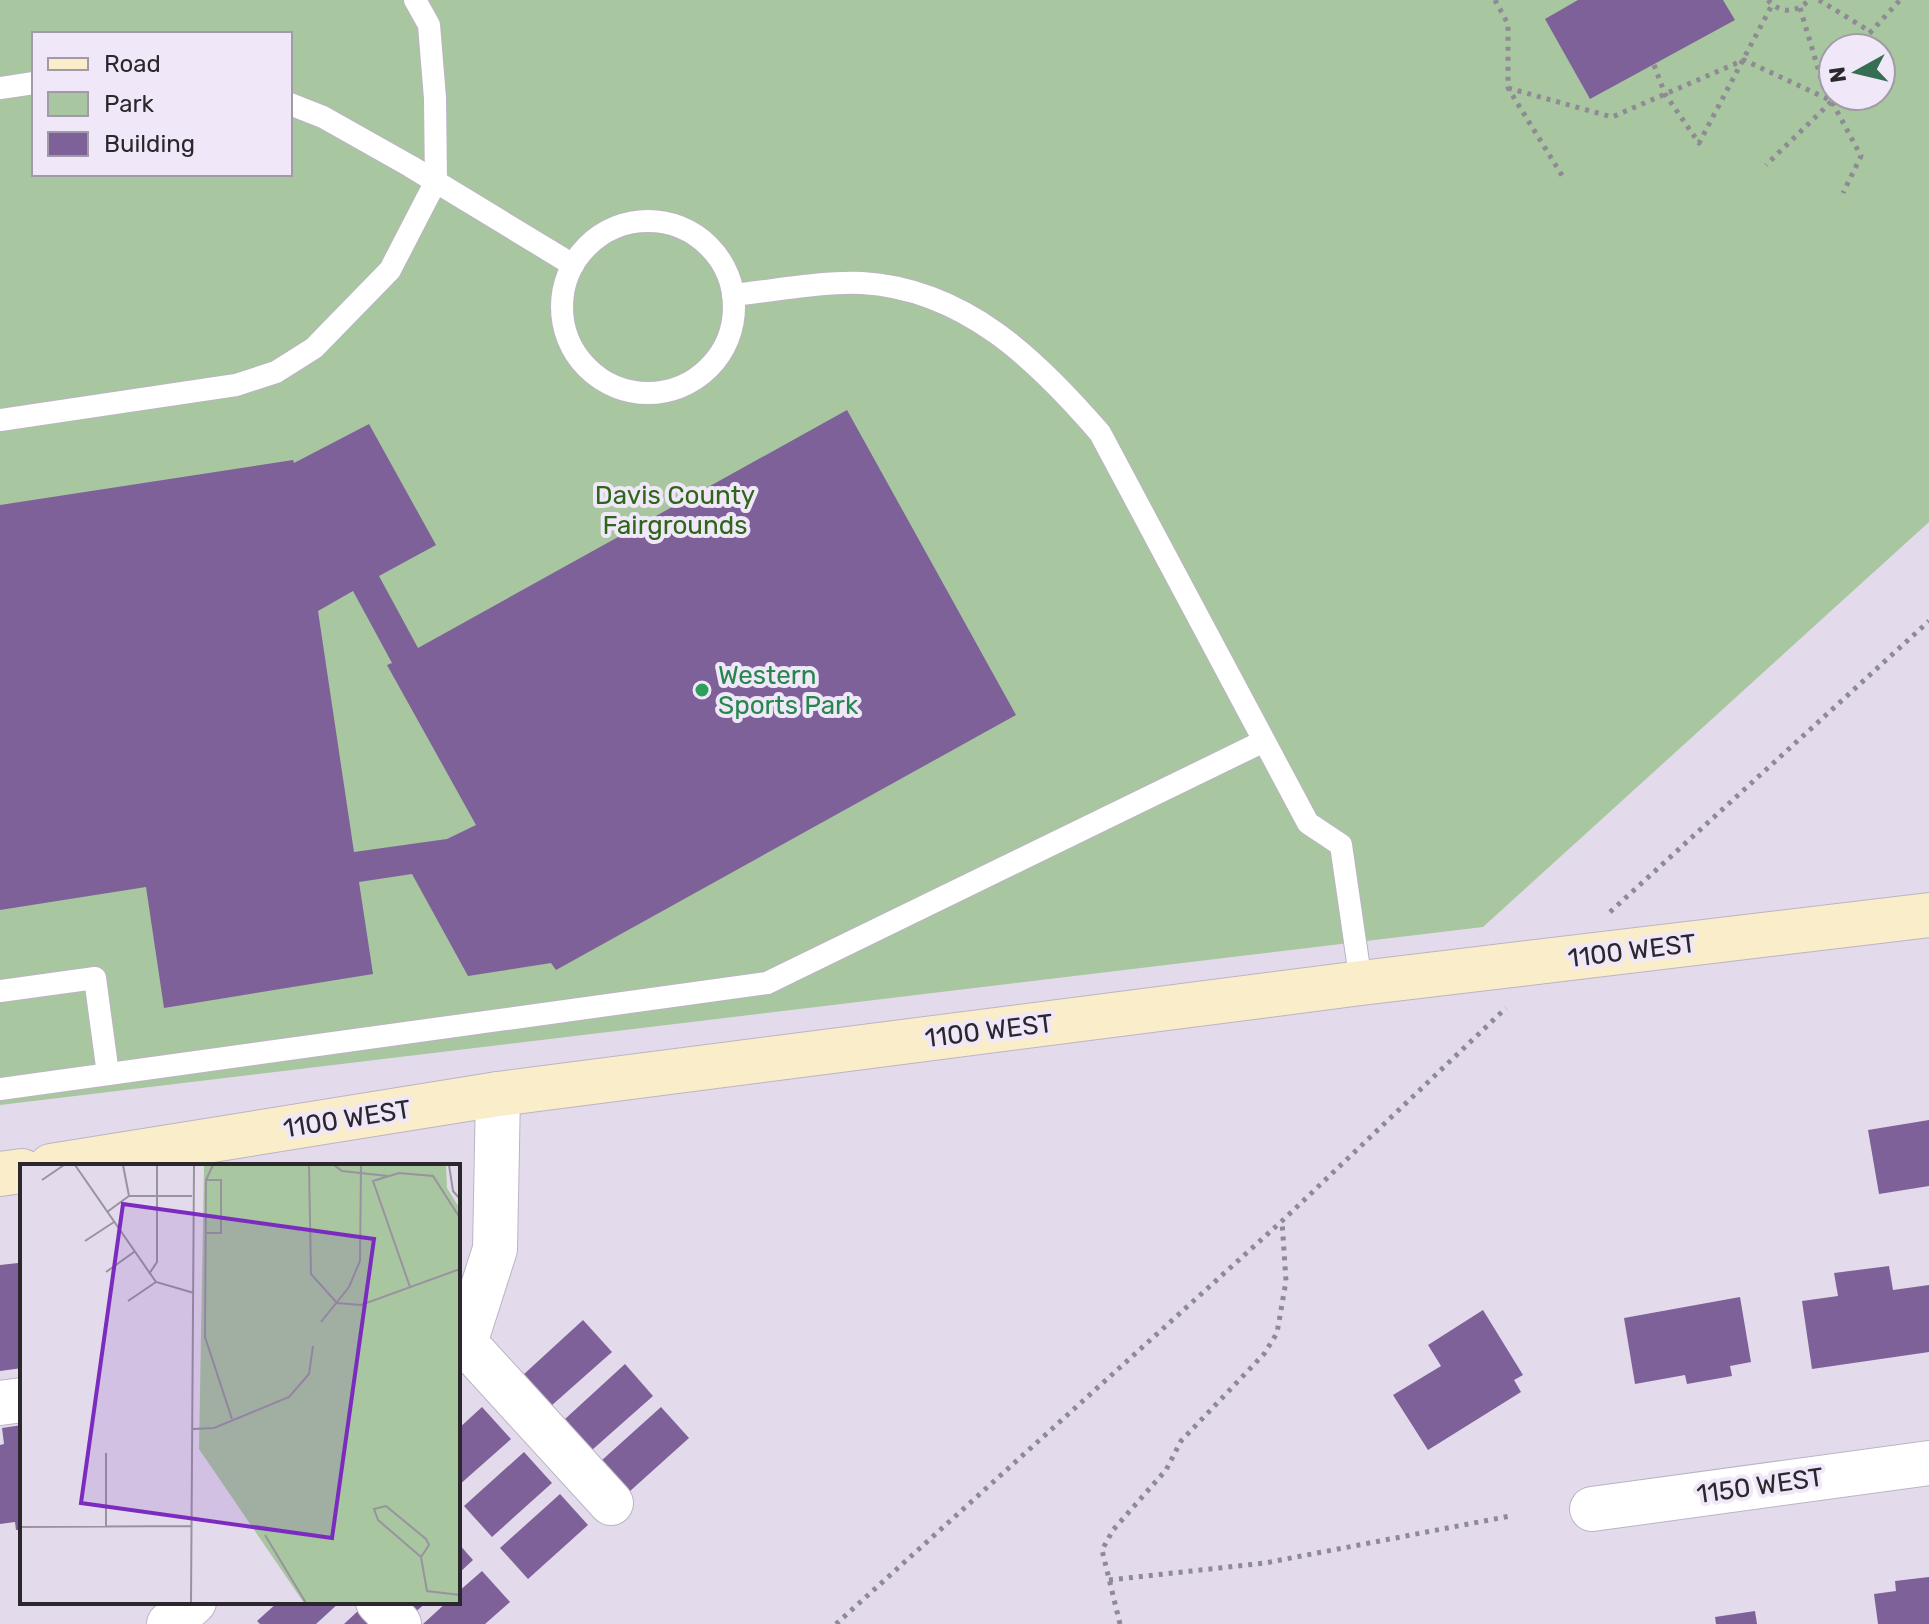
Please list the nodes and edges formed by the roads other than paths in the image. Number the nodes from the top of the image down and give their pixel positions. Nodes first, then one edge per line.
1 (415, 0) edge
2 (32, 83) edge
3 (0, 88) edge
4 (292, 105) edge
5 (436, 181) junction
6 (573, 265) junction
7 (733, 295) junction
8 (0, 420) edge
9 (1264, 741) junction
10 (1929, 915) edge
11 (1361, 983) junction
12 (0, 991) edge
13 (108, 1074) junction
14 (0, 1089) edge
15 (498, 1094) junction
16 (63, 1164) edge
17 (20, 1171) edge
18 (0, 1174) edge
19 (462, 1347) edge
20 (20, 1400) edge
21 (0, 1403) edge
22 (1929, 1463) edge
23 (611, 1503) dead end
24 (1592, 1509) dead end
25 (192, 1604) edge
26 (380, 1604) edge
27 (169, 1624) edge
28 (399, 1624) edge

1 - 5 lane
2 - 3 lane
4 - 5 lane
5 - 6 lane
5 - 8 lane
6 - 7 lane
6 - 7 lane
7 - 9 lane
9 - 11 lane
9 - 13 lane
10 - 11 street, 1100 WEST
11 - 15 street, 1100 WEST
12 - 13 lane
13 - 14 lane
15 - 16 street, 1100 WEST
15 - 19 street
17 - 18 street
19 - 23 street
20 - 21 street
22 - 24 street, 1150 WEST
25 - 27 street
26 - 28 street

